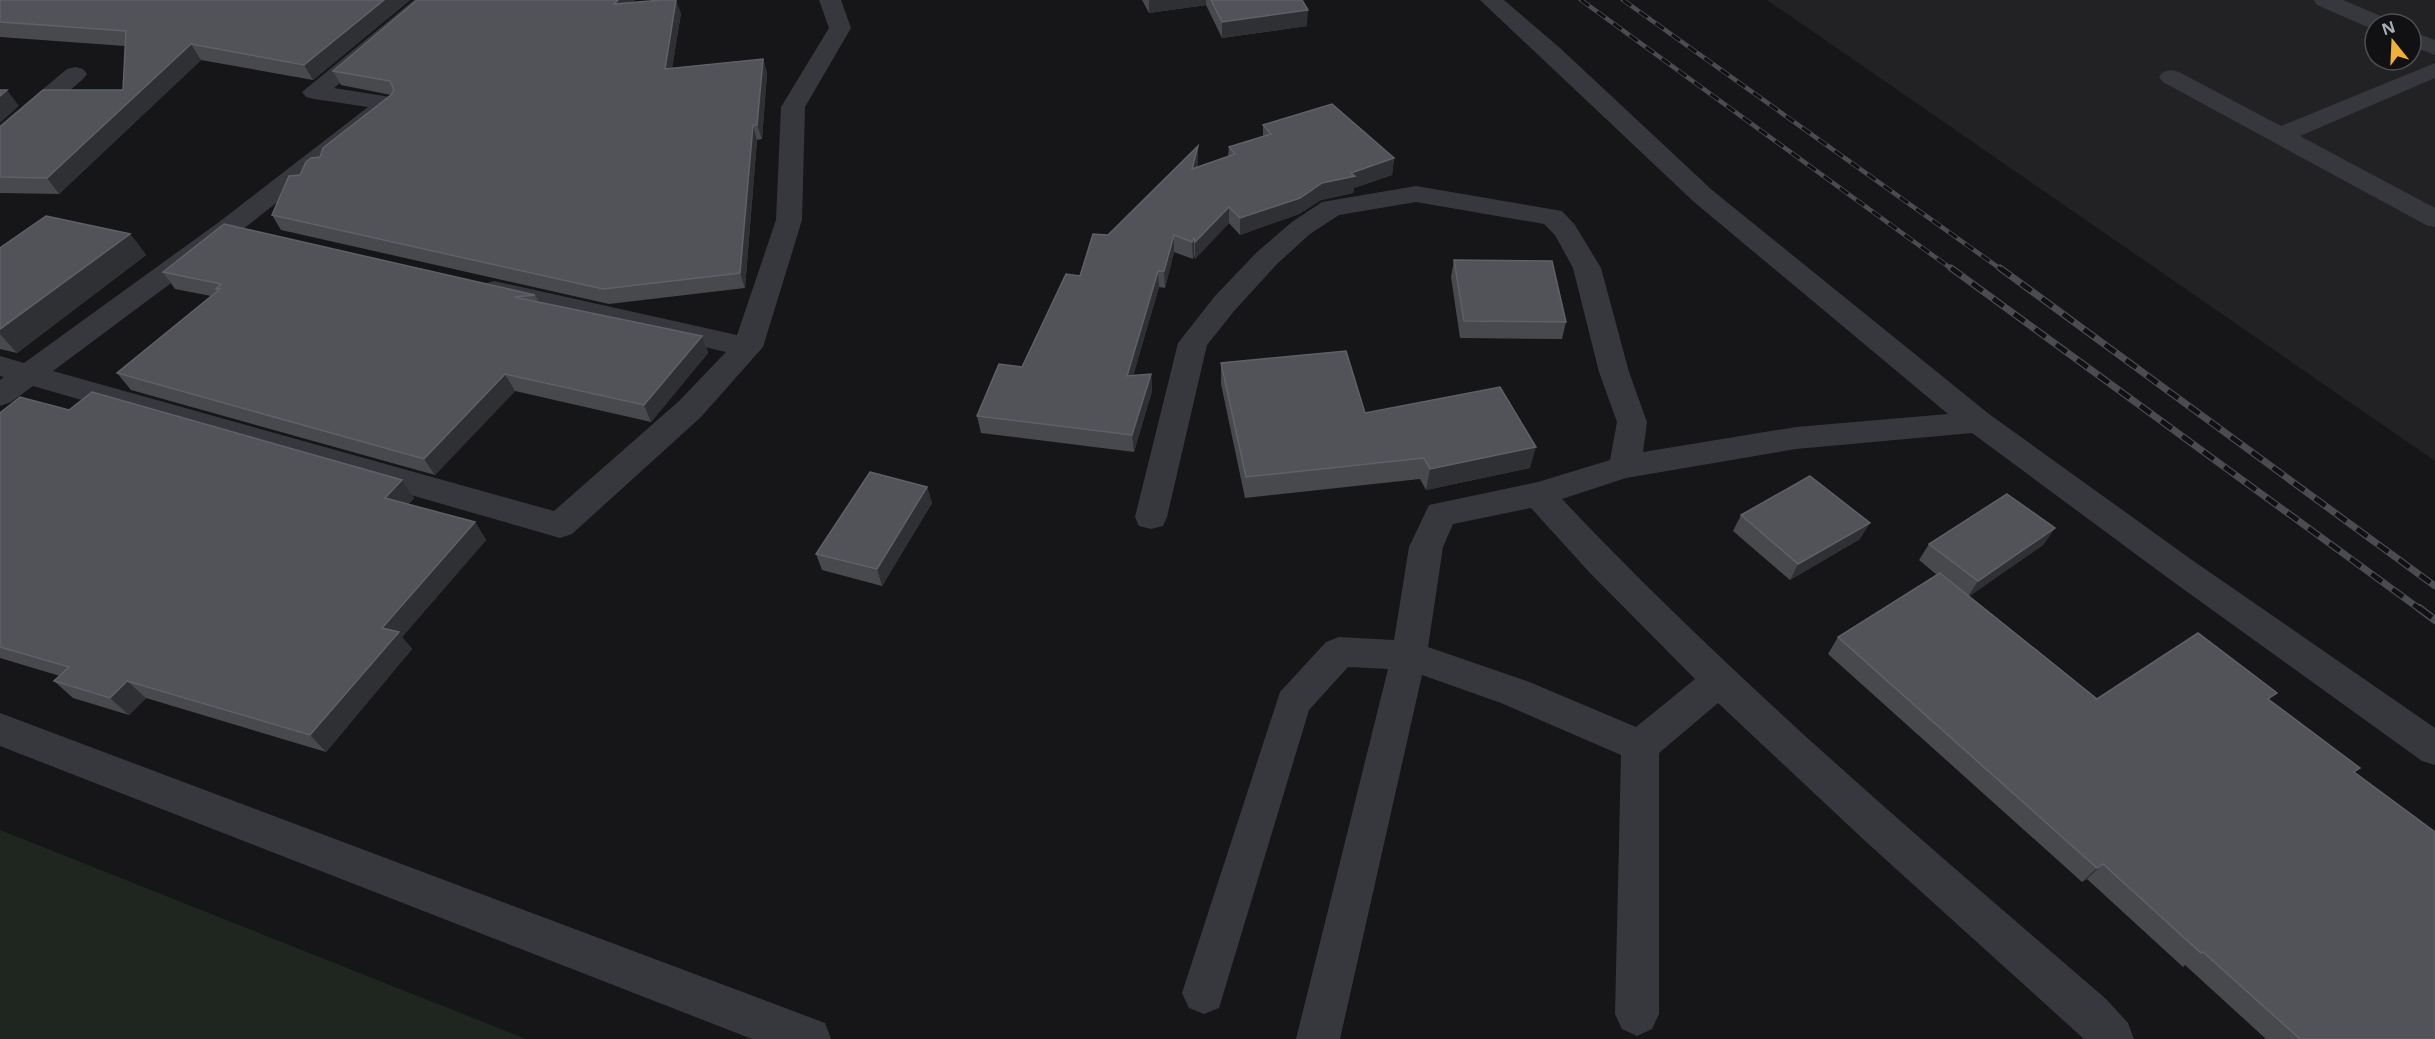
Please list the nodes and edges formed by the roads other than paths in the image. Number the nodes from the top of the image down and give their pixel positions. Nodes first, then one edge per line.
1 (427, 0) edge
2 (830, 0) edge
3 (1491, 0) edge
4 (2325, 0) edge
5 (2363, 17) edge
6 (2435, 70) edge
7 (75, 74) dead end
8 (2171, 77) dead end
9 (2280, 136) junction
10 (0, 138) edge
11 (2435, 219) edge
12 (228, 228) junction
13 (263, 236) edge
14 (469, 284) edge
15 (748, 347) junction
16 (14, 370) edge
17 (0, 395) edge
18 (1978, 422) junction
19 (1625, 467) junction
20 (1538, 494) junction
21 (1151, 517) dead end
22 (1409, 655) junction
23 (1720, 680) junction
24 (0, 729) edge
25 (1640, 746) junction
26 (2435, 749) edge
27 (1204, 993) dead end
28 (1637, 1014) dead end
29 (809, 1039) edge
30 (1318, 1039) edge
31 (2112, 1039) edge

1 - 12 street
2 - 15 street
3 - 18 street
4 - 5 street
6 - 9 street
7 - 10 street
8 - 9 street
9 - 11 street
12 - 13 street
12 - 16 street
14 - 15 street
15 - 16 street
16 - 17 street
18 - 19 street
18 - 26 street
19 - 20 street
19 - 21 street
20 - 22 street
20 - 23 street
22 - 25 street
22 - 27 street
22 - 30 street
23 - 25 street
23 - 31 street
24 - 29 street
25 - 28 street

